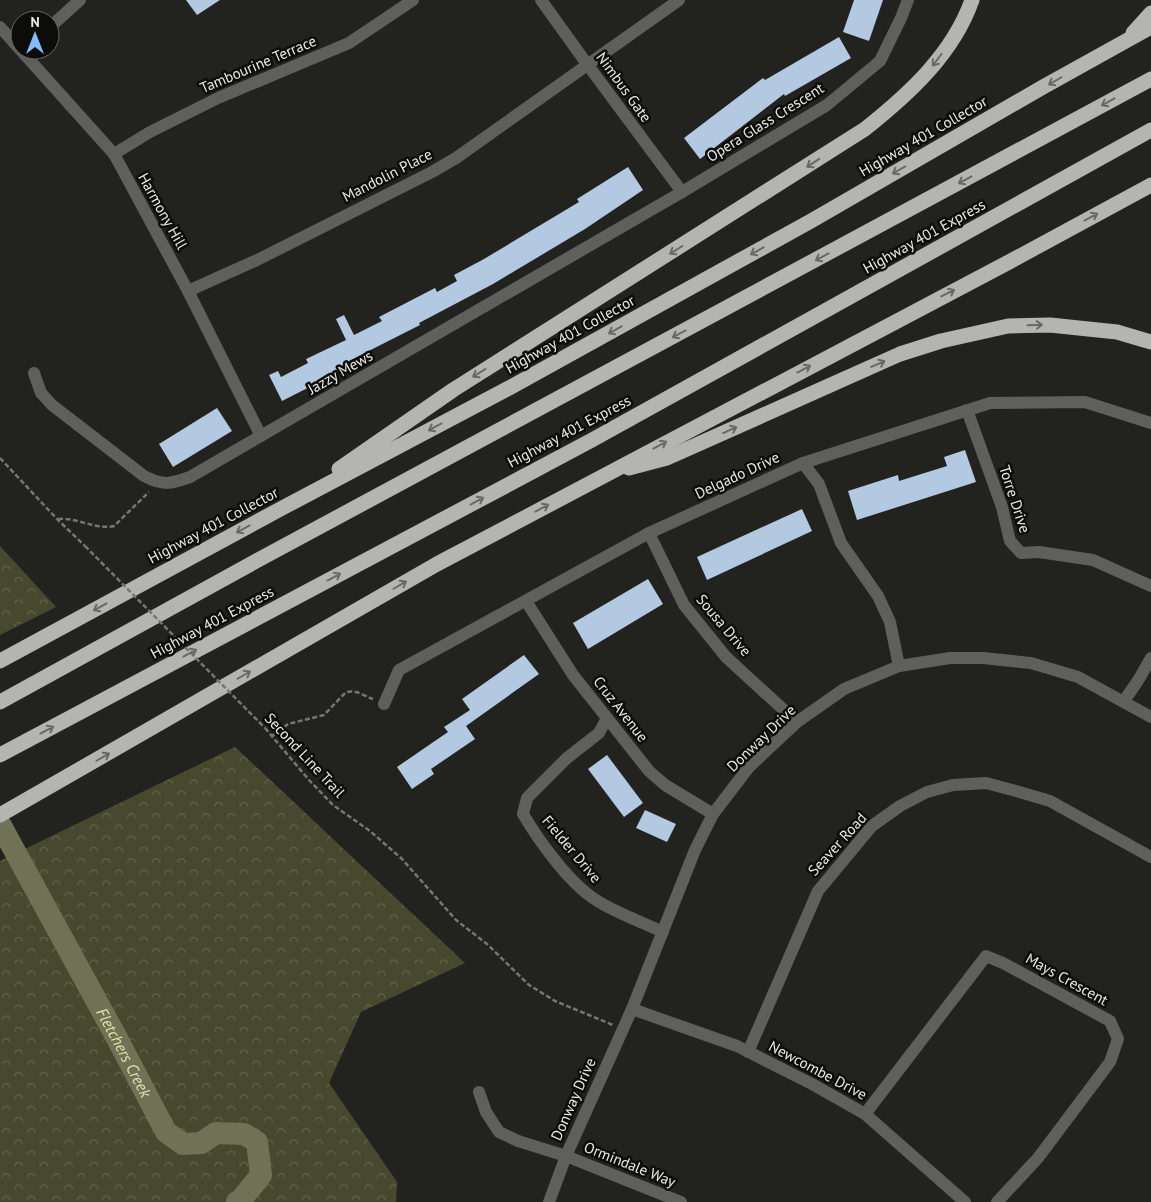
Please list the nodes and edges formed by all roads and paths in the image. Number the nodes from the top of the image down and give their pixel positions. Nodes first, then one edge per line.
1 (80, 0) edge
2 (413, 0) edge
3 (541, 0) edge
4 (678, 0) edge
5 (908, 0) edge
6 (972, 0) edge
7 (1151, 13) edge
8 (60, 18) edge
9 (0, 27) edge
10 (1151, 27) edge
11 (10, 37) edge
12 (1128, 39) junction
13 (31, 60) edge
14 (587, 64) junction
15 (1151, 79) edge
16 (1151, 130) edge
17 (114, 154) junction
18 (1151, 185) edge
19 (682, 192) junction
20 (188, 291) junction
21 (1151, 342) edge
22 (34, 373) dead end
23 (967, 410) junction
24 (1151, 423) edge
25 (260, 436) junction
26 (0, 458) edge
27 (803, 463) junction
28 (602, 476) junction
29 (155, 482) junction
30 (286, 506) junction
31 (57, 519) junction
32 (649, 533) junction
33 (1151, 586) edge
34 (526, 601) junction
35 (1151, 658) edge
36 (0, 661) edge
37 (899, 666) junction
38 (1124, 701) junction
39 (0, 702) edge
40 (384, 704) joint
41 (1151, 717) edge
42 (607, 718) junction
43 (797, 722) junction
44 (272, 736) junction
45 (2, 754) edge
46 (713, 814) junction
47 (0, 816) edge
48 (1151, 857) edge
49 (663, 932) junction
50 (632, 1009) junction
51 (622, 1028) junction
52 (748, 1052) junction
53 (479, 1092) dead end
54 (865, 1114) junction
55 (566, 1156) junction
56 (549, 1202) edge
57 (681, 1202) edge
58 (965, 1202) edge
59 (997, 1202) edge

1 - 8 street
2 - 17 street, Tambourine Terrace
3 - 14 street, Nimbus Gate
4 - 14 street, Mandolin Place
5 - 19 street, Opera Glass Crescent
6 -> 30 highway
7 - 12 highway
9 - 11 street, Harmony Hill
10 - 12 highway, Highway 401 Collector
12 -> 30 highway, Highway 401 Collector
13 - 17 street, Harmony Hill
14 - 19 street, Nimbus Gate
14 - 20 street, Mandolin Place
15 -> 39 highway, Highway 401 Express
45 -> 16 highway, Highway 401 Express
17 - 20 street, Harmony Hill
28 -> 18 highway
19 - 25 street, Jazzy Mews
20 - 25 street, Harmony Hill
28 -> 21 highway
22 - 29 street
23 - 24 street, Delgado Drive
23 - 27 street, Delgado Drive
23 - 33 street, Torre Drive
25 - 29 street, Jazzy Mews
26 - 31 path, Second Line Trail
27 - 32 street, Delgado Drive
27 - 37 street
47 -> 28 highway
29 - 31 path
30 -> 36 highway, Highway 401 Collector
31 - 44 path, Second Line Trail, bridge
32 - 34 street, Delgado Drive
32 - 43 street, Sousa Drive
34 - 40 street, Delgado Drive
34 - 42 street, Cruz Avenue
35 - 38 street
37 - 38 street, Donway Drive
37 - 43 street, Donway Drive
38 - 41 street, Donway Drive
40 - 44 path
42 - 46 street, Cruz Avenue
42 - 49 street, Fielder Drive
43 - 46 street, Donway Drive
44 - 51 path, Second Line Trail
46 - 49 street, Donway Drive
48 - 52 street, Seaver Road
49 - 50 street, Donway Drive
50 - 51 street, Donway Drive
50 - 52 street, Newcombe Drive
51 - 55 street, Donway Drive
52 - 54 street, Newcombe Drive
53 - 55 street, Ormindale Way
54 - 58 street, Newcombe Drive
54 - 59 street, Mays Crescent
55 - 56 street, Donway Drive
55 - 57 street, Ormindale Way

